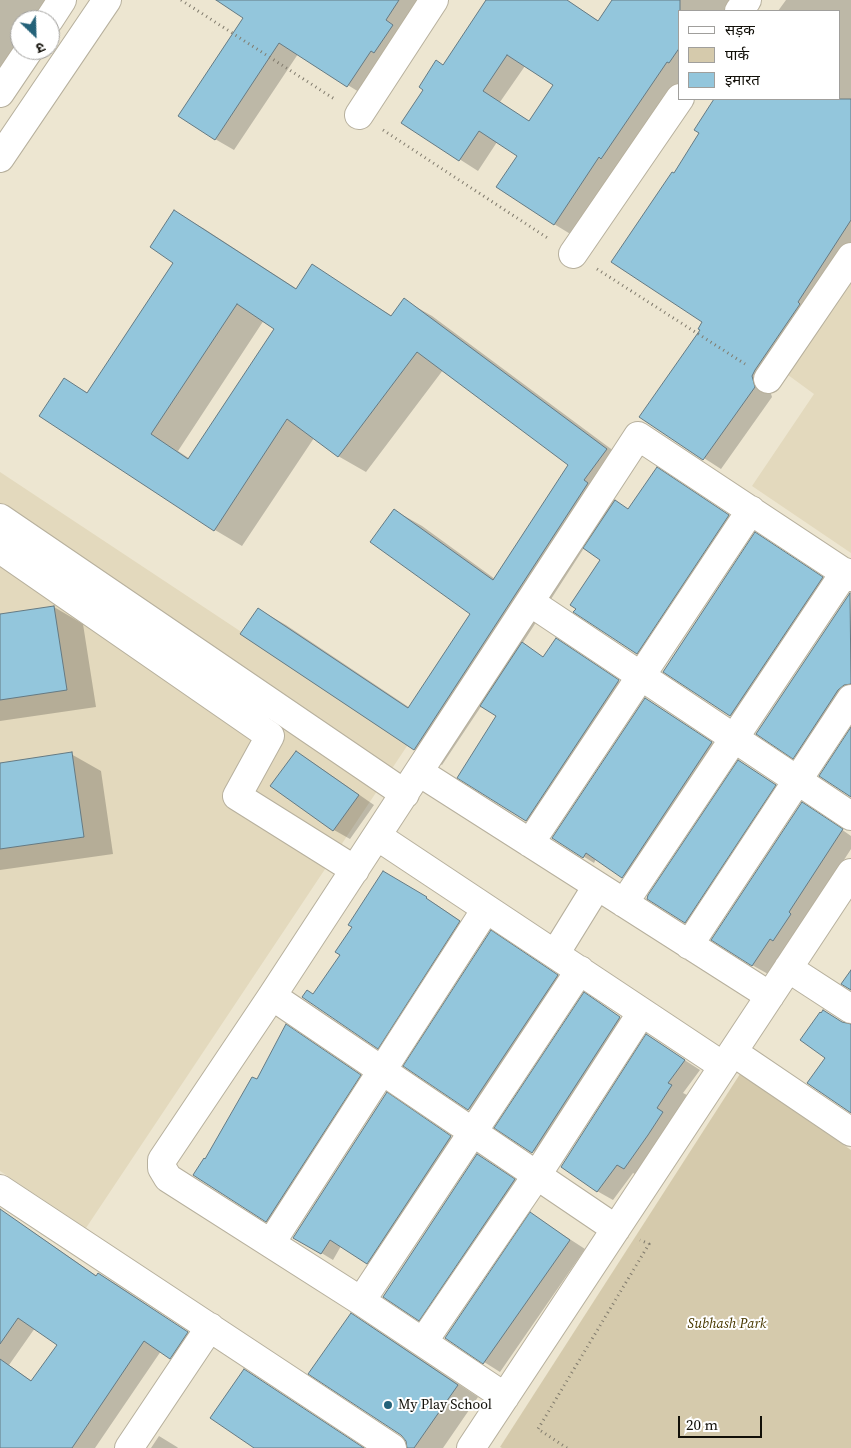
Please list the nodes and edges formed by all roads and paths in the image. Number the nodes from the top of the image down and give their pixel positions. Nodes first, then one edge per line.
1 (107, 0) edge
2 (180, 0) edge
3 (434, 0) edge
4 (22, 60) edge
5 (2, 86) edge
6 (679, 100) edge
7 (359, 115) junction
8 (0, 158) edge
9 (573, 254) junction
10 (851, 257) edge
11 (768, 380) joint
12 (751, 510) junction
13 (0, 518) edge
14 (0, 549) edge
15 (848, 574) edge
16 (530, 602) junction
17 (641, 675) junction
18 (851, 699) edge
19 (734, 738) junction
20 (797, 780) junction
21 (412, 783) junction
22 (851, 816) edge
23 (377, 836) junction
24 (530, 843) junction
25 (355, 870) junction
26 (851, 873) edge
27 (597, 886) junction
28 (624, 903) junction
29 (486, 909) junction
30 (689, 944) junction
31 (556, 954) junction
32 (788, 968) junction
33 (580, 970) junction
34 (272, 996) junction
35 (770, 996) junction
36 (851, 1009) edge
37 (642, 1012) junction
38 (728, 1059) junction
39 (382, 1070) junction
40 (850, 1130) edge
41 (473, 1131) junction
42 (537, 1175) junction
43 (0, 1189) edge
44 (616, 1229) junction
45 (271, 1243) junction
46 (649, 1244) dead end
47 (361, 1301) junction
48 (210, 1328) junction
49 (423, 1342) junction
50 (505, 1397) junction
51 (473, 1447) edge
52 (129, 1448) edge
53 (392, 1448) edge
54 (567, 1448) edge

1 - 8 street
2 - 7 path
3 - 7 street
4 - 5 street
6 - 9 street
7 - 9 path
9 - 11 path
10 - 11 street
12 - 15 street
12 - 16 street
12 - 17 street
13 - 21 street
14 - 25 street
15 - 19 street
16 - 17 street
16 - 21 street
17 - 19 street
17 - 24 street
18 - 20 street
19 - 20 street
19 - 28 street
20 - 22 street
20 - 30 street
21 - 23 street
21 - 24 street
23 - 25 street
23 - 29 street
24 - 27 street
25 - 34 street
26 - 32 street
27 - 28 street
27 - 31 street
28 - 30 street
29 - 31 street
29 - 39 street
30 - 35 street
31 - 33 street
32 - 35 street
32 - 36 street
33 - 37 street
33 - 41 street
34 - 39 street
34 - 45 street
35 - 38 street
37 - 38 street
37 - 42 street
38 - 40 street
38 - 44 street
39 - 41 street
39 - 45 street
41 - 42 street
41 - 47 street
42 - 44 street
42 - 49 street
43 - 48 street
44 - 50 street
45 - 47 street
46 - 54 path
47 - 49 street
48 - 52 street
48 - 53 street
49 - 50 street
50 - 51 street

